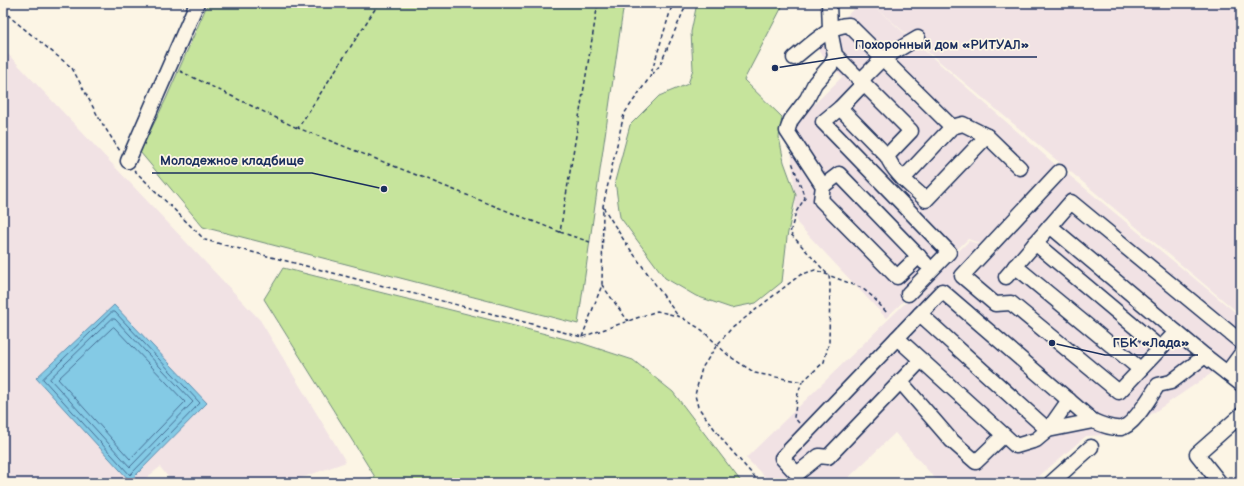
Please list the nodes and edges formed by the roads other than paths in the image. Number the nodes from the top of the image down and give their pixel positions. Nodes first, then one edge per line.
1 (197, 3) edge
2 (829, 3) edge
3 (830, 30) junction
4 (918, 38) dead end
5 (835, 55) junction
6 (794, 58) dead end
7 (882, 59) junction
8 (862, 81) junction
9 (840, 108) junction
10 (952, 127) junction
11 (987, 136) junction
12 (887, 156) junction
13 (128, 161) road end
14 (1020, 168) dead end
15 (1059, 172) dead end
16 (903, 179) junction
17 (823, 186) junction
18 (1050, 226) junction
19 (1035, 243) junction
20 (919, 256) junction
21 (1015, 266) junction
22 (933, 270) junction
23 (1006, 277) dead end
24 (908, 294) dead end
25 (920, 314) junction
26 (1176, 332) junction
27 (897, 338) junction
28 (1241, 342) edge
29 (1160, 348) junction
30 (1241, 354) edge
31 (1205, 356) junction
32 (921, 360) junction
33 (1140, 369) junction
34 (1226, 373) junction
35 (900, 381) junction
36 (1241, 384) edge
37 (1069, 400) junction
38 (1241, 415) edge
39 (1093, 421) junction
40 (1048, 430) junction
41 (1004, 435) junction
42 (1091, 447) dead end
43 (1058, 481) edge
44 (1220, 483) edge

1 - 13 street
2 - 3 street
3 - 5 street
3 - 6 street
3 - 7 street
4 - 7 street
5 - 8 street
5 - 17 street
7 - 8 street
7 - 10 street
8 - 9 street
8 - 12 street
9 - 12 street
9 - 22 street
10 - 11 street
10 - 16 street
11 - 14 street
11 - 16 street
12 - 16 street
15 - 33 street
17 - 20 street
17 - 20 street
18 - 19 street
18 - 26 street
18 - 28 street
19 - 21 street
19 - 29 street
20 - 22 street
21 - 23 street
21 - 33 street
22 - 24 street
25 - 27 street
25 - 37 street
25 - 40 street
26 - 29 street
26 - 31 street
27 - 32 street
27 - 35 street
29 - 33 street
30 - 34 street
31 - 34 street
31 - 39 street
32 - 35 street
32 - 41 street
34 - 36 street
35 - 41 street
37 - 39 street
37 - 40 street
38 - 44 street
39 - 40 street
40 - 41 street
42 - 43 street

